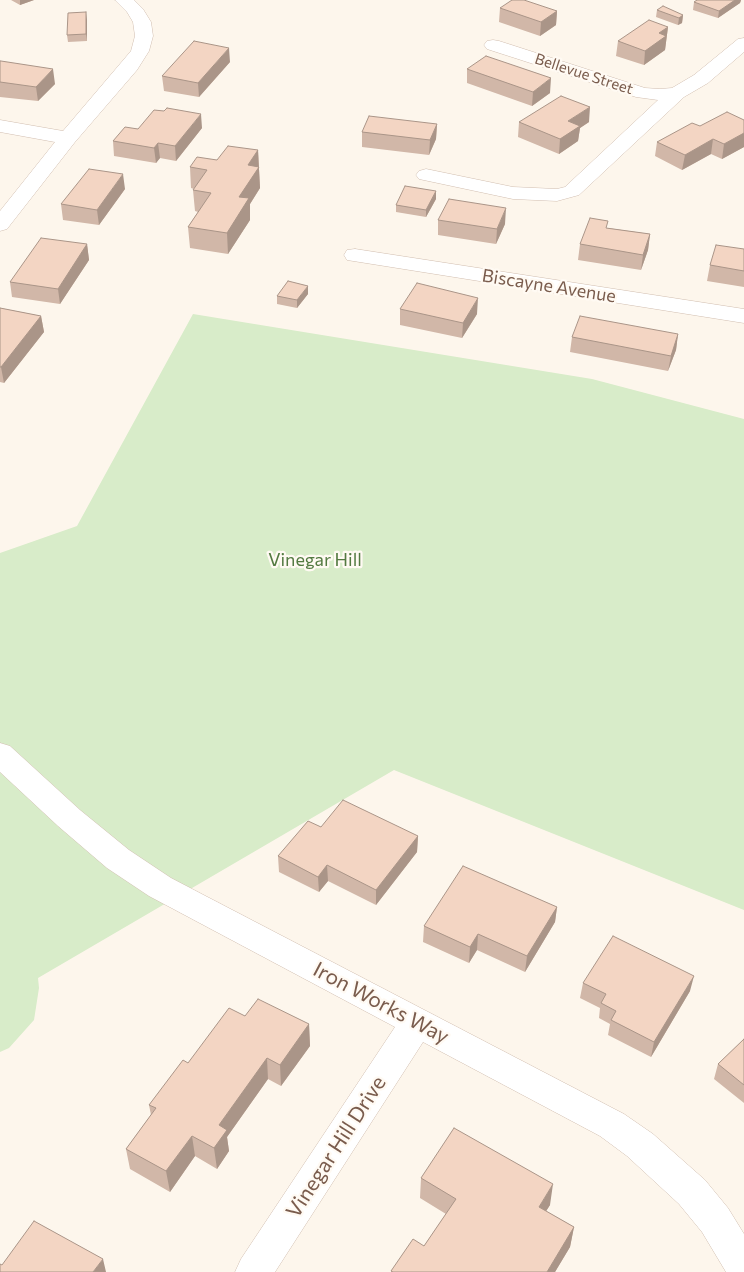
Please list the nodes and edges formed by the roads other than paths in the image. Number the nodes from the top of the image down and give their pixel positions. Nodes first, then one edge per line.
1 (124, 0) edge
2 (744, 43) edge
3 (493, 45) dead end
4 (677, 93) junction
5 (0, 126) edge
6 (68, 138) junction
7 (426, 175) dead end
8 (0, 225) edge
9 (355, 255) dead end
10 (744, 316) edge
11 (0, 754) edge
12 (417, 1022) junction
13 (744, 1268) edge
14 (254, 1272) edge

1 - 6 street
2 - 4 street
3 - 4 street, Bellevue Street
4 - 7 street
5 - 6 street
6 - 8 street
9 - 10 street, Biscayne Avenue
11 - 12 street, Iron Works Way
12 - 13 street, Iron Works Way
12 - 14 street, Vinegar Hill Drive

